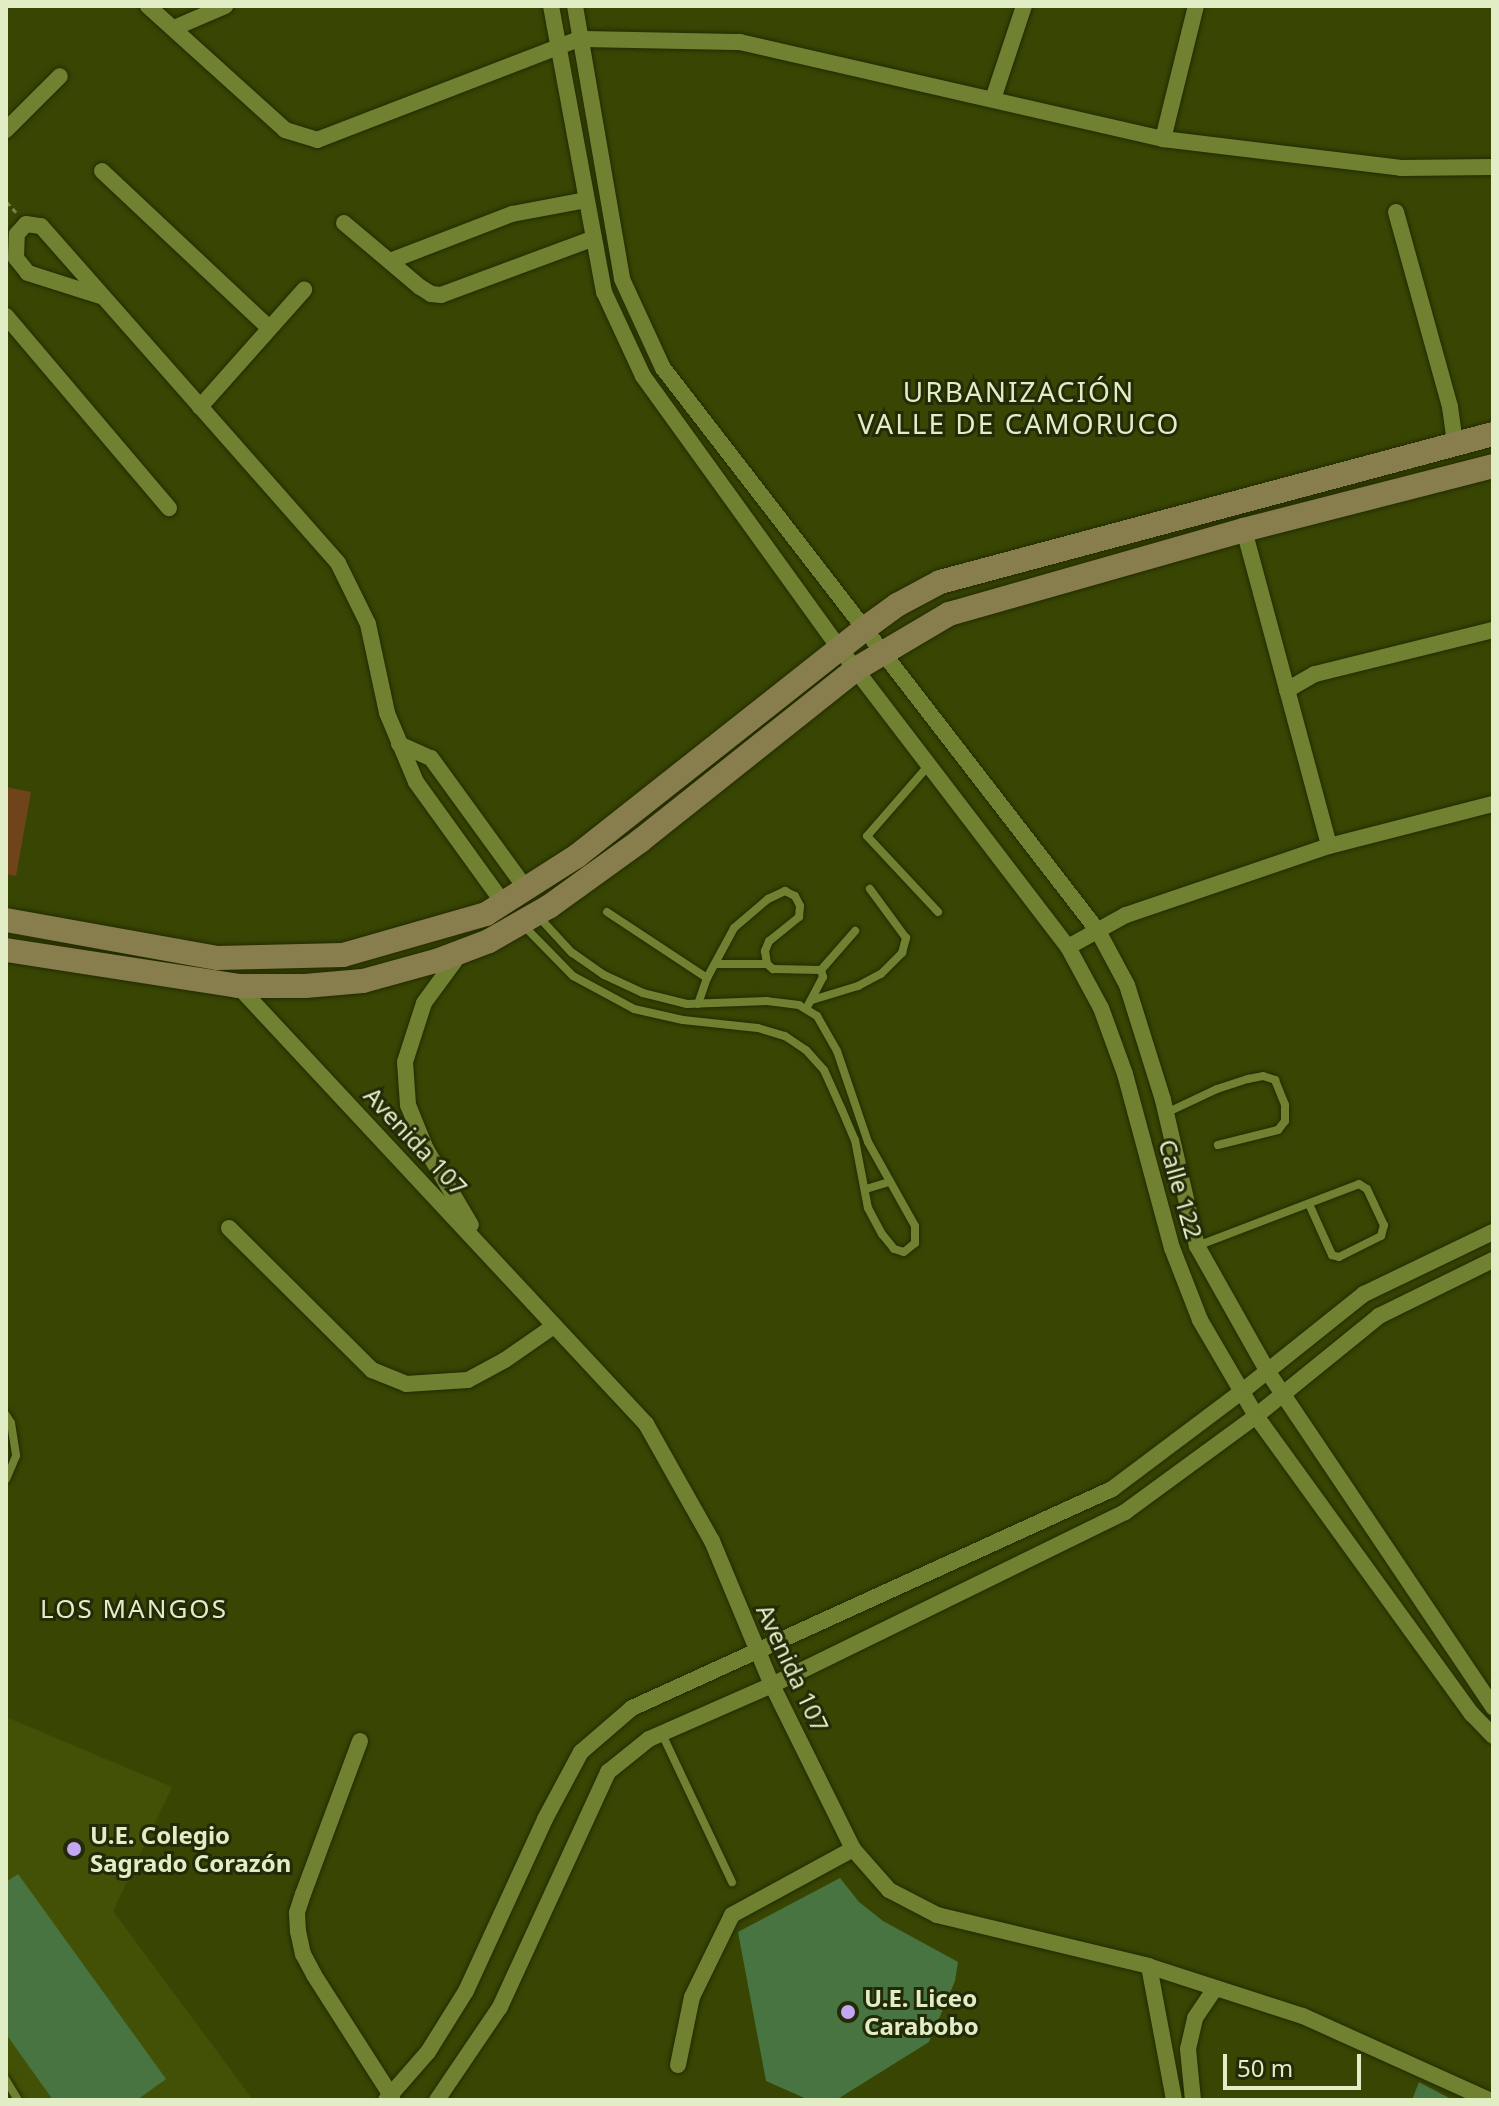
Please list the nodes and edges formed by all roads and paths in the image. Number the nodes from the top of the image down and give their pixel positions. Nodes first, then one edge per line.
1 (148, 6) edge
2 (225, 6) edge
3 (551, 6) edge
4 (575, 6) edge
5 (1024, 6) edge
6 (1196, 6) edge
7 (174, 28) junction
8 (579, 39) junction
9 (556, 46) junction
10 (60, 76) dead end
11 (993, 99) junction
12 (6, 130) edge
13 (1163, 139) junction
14 (1493, 167) edge
15 (102, 171) dead end
16 (586, 200) junction
17 (1396, 212) dead end
18 (344, 223) dead end
19 (594, 238) junction
20 (390, 261) junction
21 (11, 262) edge
22 (304, 290) dead end
23 (100, 296) junction
24 (6, 316) edge
25 (268, 327) junction
26 (200, 407) junction
27 (1493, 434) edge
28 (1455, 444) junction
29 (1493, 466) edge
30 (169, 508) dead end
31 (1187, 516) junction
32 (1244, 530) junction
33 (1194, 544) junction
34 (864, 629) junction
35 (1493, 630) edge
36 (840, 649) junction
37 (884, 654) junction
38 (856, 669) junction
39 (1287, 690) junction
40 (399, 744) junction
41 (929, 764) junction
42 (1493, 804) edge
43 (1329, 846) junction
44 (870, 889) dead end
45 (527, 890) junction
46 (504, 904) junction
47 (607, 912) dead end
48 (938, 912) dead end
49 (528, 918) junction
50 (6, 920) edge
51 (855, 931) dead end
52 (1098, 931) junction
53 (1068, 947) junction
54 (6, 950) edge
55 (462, 951) junction
56 (715, 964) junction
57 (767, 964) junction
58 (821, 970) junction
59 (707, 978) junction
60 (238, 986) junction
61 (698, 1004) junction
62 (809, 1004) junction
63 (1166, 1114) junction
64 (1218, 1145) dead end
65 (889, 1182) junction
66 (866, 1189) junction
67 (1309, 1204) junction
68 (229, 1228) dead end
69 (1493, 1232) edge
70 (1197, 1246) junction
71 (486, 1250) junction
72 (1493, 1260) edge
73 (554, 1326) junction
74 (1268, 1372) junction
75 (1240, 1393) junction
76 (1283, 1395) junction
77 (6, 1415) edge
78 (1256, 1416) junction
79 (6, 1479) edge
80 (759, 1652) junction
81 (772, 1685) junction
82 (1493, 1707) edge
83 (662, 1734) junction
84 (1493, 1736) edge
85 (360, 1741) dead end
86 (853, 1849) junction
87 (732, 1882) dead end
88 (1149, 1966) junction
89 (1215, 1988) junction
90 (1165, 2042) junction
91 (1189, 2044) junction
92 (678, 2065) dead end
93 (6, 2080) edge
94 (389, 2098) edge
95 (18, 2100) edge
96 (437, 2100) edge
97 (1174, 2100) edge
98 (1193, 2100) edge
99 (1489, 2100) edge

1 - 7 street
2 - 7 street
3 - 9 street, Calle 122
4 - 8 street, Calle 122
5 - 11 street
6 - 13 street
7 - 9 street
8 - 9 street
8 - 11 street
8 - 34 street, Calle 122
9 - 16 street, Calle 122
10 - 12 street
11 - 13 street
13 - 14 street
15 - 25 street
16 - 19 street, Calle 122
16 - 20 street
17 - 28 street
18 - 20 street
19 - 20 street
19 - 36 street, Calle 122
21 - 23 street
21 - 23 street
22 - 25 street
23 - 26 street
24 - 30 street
25 - 26 street
26 - 40 street
27 - 28 street
28 - 31 street
29 - 32 street
31 - 33 street
31 - 34 street
32 - 33 street
32 - 39 street
33 - 37 street
34 - 36 street
34 - 37 street, Calle 122
35 - 39 street
36 - 38 street, Calle 122
36 - 45 street
37 - 38 street
37 - 52 street, Calle 122
38 - 41 street, Calle 122
38 - 49 street
39 - 43 street
40 - 45 street
40 - 46 street
41 - 48 lane
41 - 53 street, Calle 122
42 - 43 street
43 - 52 street
44 - 62 lane
45 - 46 street
46 - 50 street
47 - 59 lane
49 - 55 street
49 - 61 lane
49 - 66 lane
51 - 58 lane
52 - 53 street
52 - 63 street, Calle 122
53 - 75 street, Calle 122
54 - 60 street
55 - 60 street
55 - 71 street
56 - 57 lane
56 - 57 lane
56 - 59 lane
57 - 58 lane
58 - 62 lane
59 - 61 lane
60 - 71 street, Avenida 107
61 - 62 lane
62 - 65 lane
63 - 64 lane
63 - 70 street, Calle 122
65 - 66 lane
65 - 66 lane
67 - 67 lane
67 - 70 lane
68 - 73 street
69 - 74 street
70 - 74 street, Calle 122
71 - 73 street, Avenida 107
72 - 76 street
73 - 80 street, Avenida 107
74 - 75 street
74 - 76 street, Calle 122
75 - 78 street, Calle 122
75 - 80 street
76 - 78 street
76 - 82 street, Calle 122
77 - 79 lane
78 - 81 street
78 - 84 street, Calle 122
80 - 81 street, Avenida 107
80 - 94 street
81 - 83 street
81 - 86 street, Avenida 107
83 - 87 lane
83 - 96 street
85 - 94 street
86 - 88 street, Avenida 107
86 - 92 street
88 - 89 street, Avenida 107
88 - 90 street
89 - 91 street
89 - 99 street, Avenida 107
90 - 91 street
90 - 97 street
91 - 98 street
93 - 95 lane

